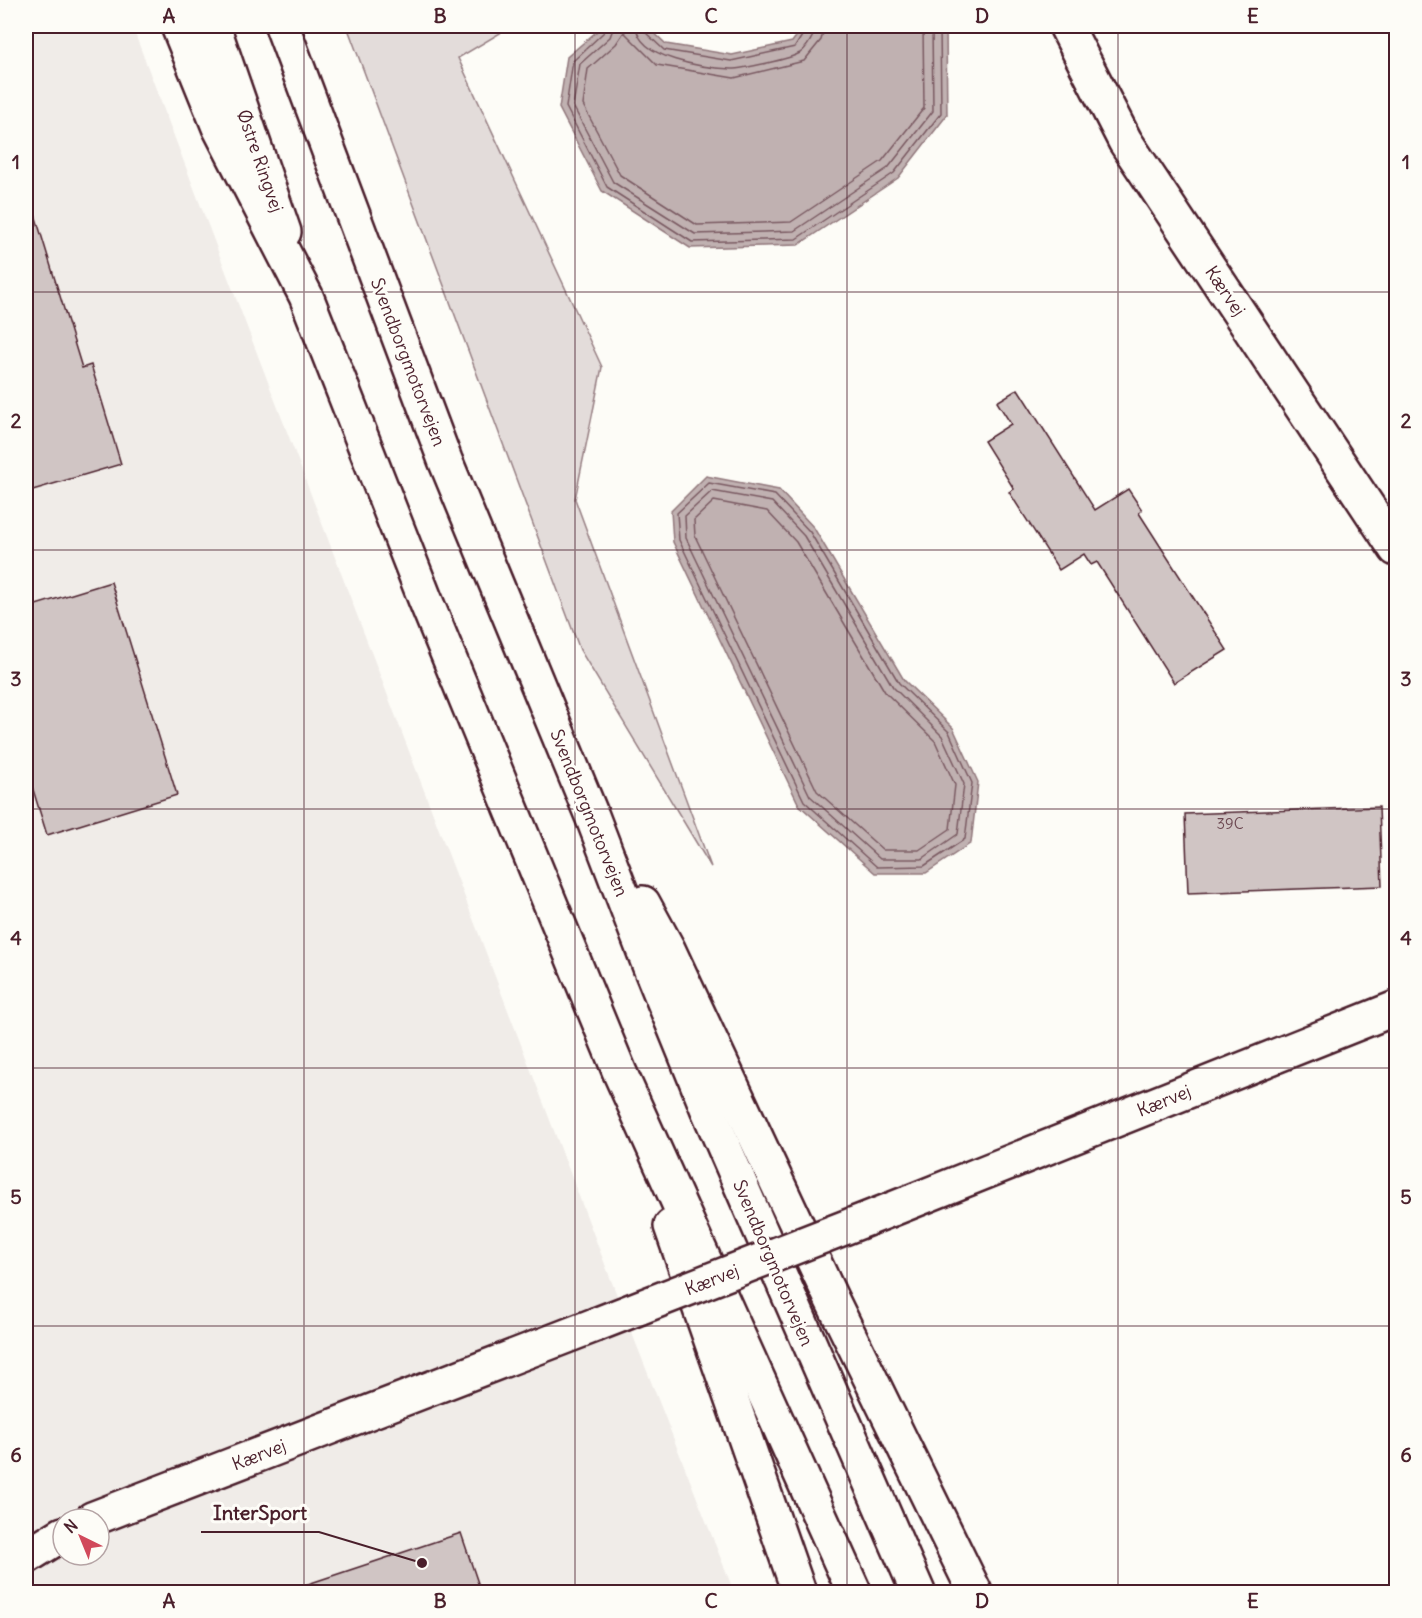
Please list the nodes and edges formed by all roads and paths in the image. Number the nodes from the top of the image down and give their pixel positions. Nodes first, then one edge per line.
1 (178, 26) edge
2 (213, 26) edge
3 (282, 26) edge
4 (1066, 26) edge
5 (306, 297) junction
6 (1396, 549) edge
7 (592, 816) junction
8 (1396, 1008) edge
9 (620, 1073) junction
10 (111, 1512) edge
11 (51, 1541) edge
12 (26, 1557) edge
13 (801, 1593) edge
14 (854, 1593) edge
15 (918, 1593) edge
16 (975, 1593) edge

1 - 5 main road
2 - 5 main road, Østre Ringvej
3 - 7 main road, Svendborgmotorvejen
4 - 6 main road, Kærvej
5 - 9 main road
7 - 15 main road, Svendborgmotorvejen
7 - 16 main road
8 - 10 main road, Kærvej, bridge
9 - 13 main road
9 - 14 main road
11 - 12 main road

